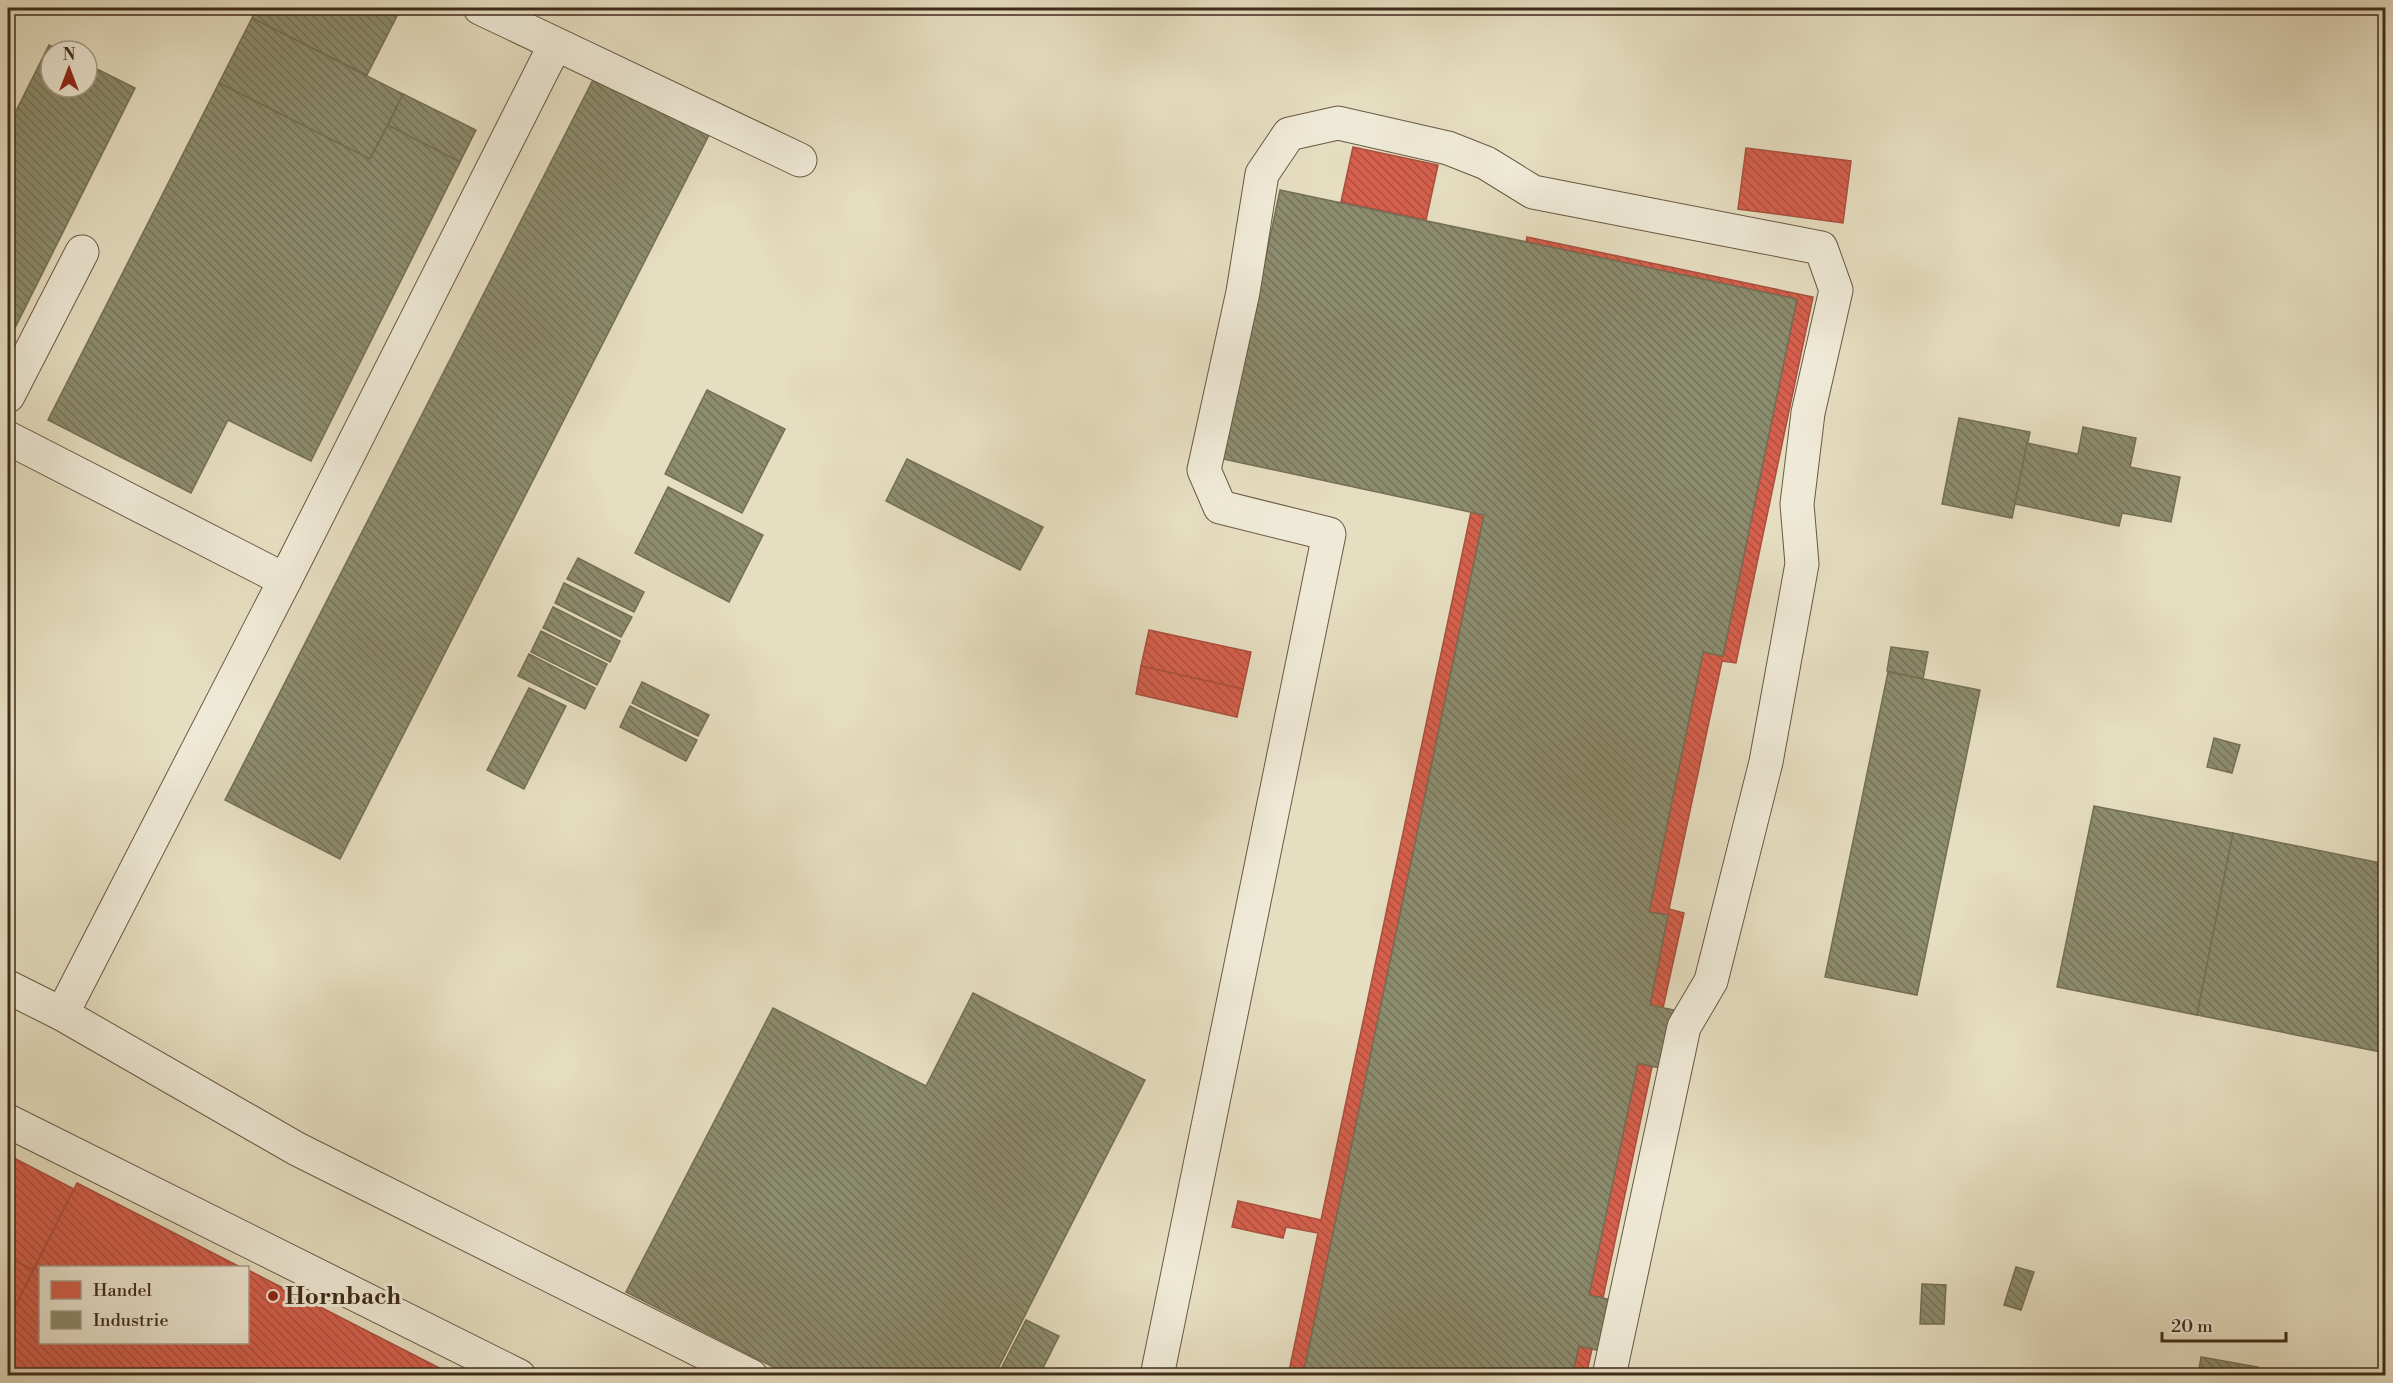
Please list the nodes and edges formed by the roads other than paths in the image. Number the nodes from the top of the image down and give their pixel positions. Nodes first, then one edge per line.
1 (480, 8) edge
2 (555, 45) junction
3 (800, 160) dead end
4 (82, 252) dead end
5 (8, 396) edge
6 (8, 438) edge
7 (285, 580) junction
8 (8, 987) edge
9 (62, 1014) junction
10 (8, 1121) edge
11 (519, 1376) edge
12 (751, 1376) edge
13 (1158, 1376) edge
14 (1609, 1376) edge

1 - 2 lane
2 - 3 lane
2 - 7 lane
4 - 5 lane
6 - 7 lane
7 - 9 lane
8 - 9 lane
9 - 12 lane
10 - 11 lane
13 - 14 lane

